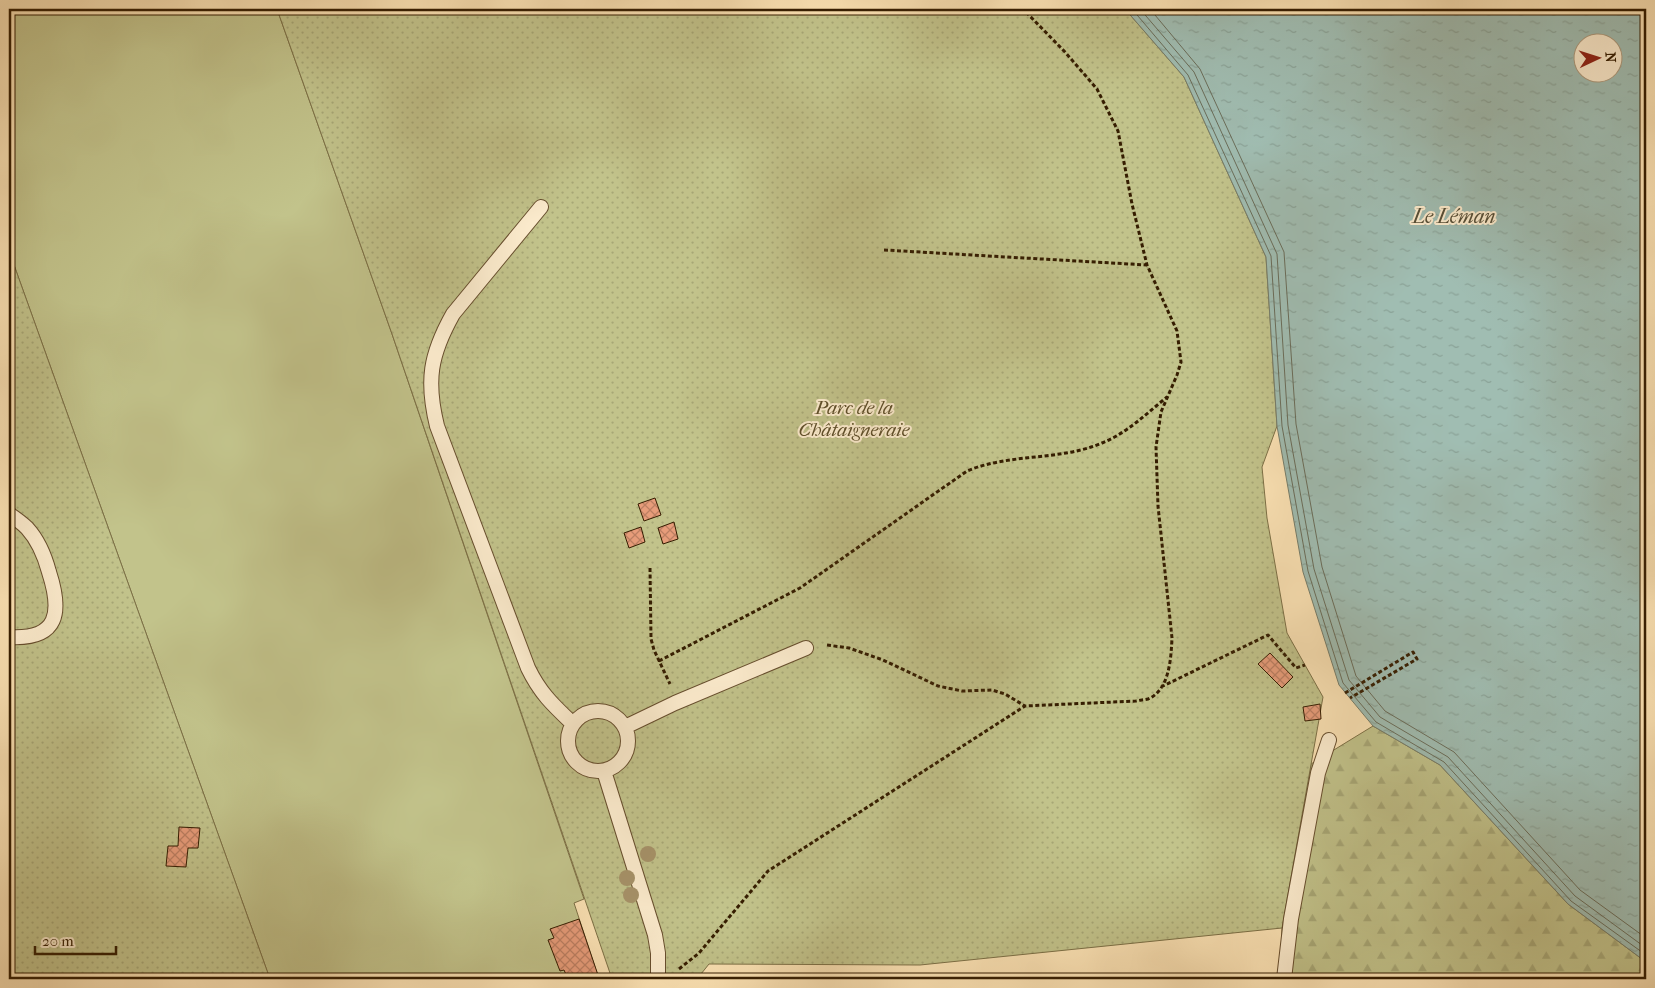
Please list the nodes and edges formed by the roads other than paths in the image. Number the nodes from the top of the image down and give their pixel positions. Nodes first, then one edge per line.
1 (541, 207) dead end
2 (9, 514) edge
3 (9, 637) edge
4 (806, 648) road end
5 (573, 724) junction
6 (625, 727) junction
7 (1329, 740) dead end
8 (604, 771) junction
9 (658, 979) edge
10 (1284, 979) edge

1 - 5 lane
2 - 3 lane
4 - 6 lane
5 - 6 lane
5 - 8 lane
6 - 8 lane
7 - 10 lane
8 - 9 lane

